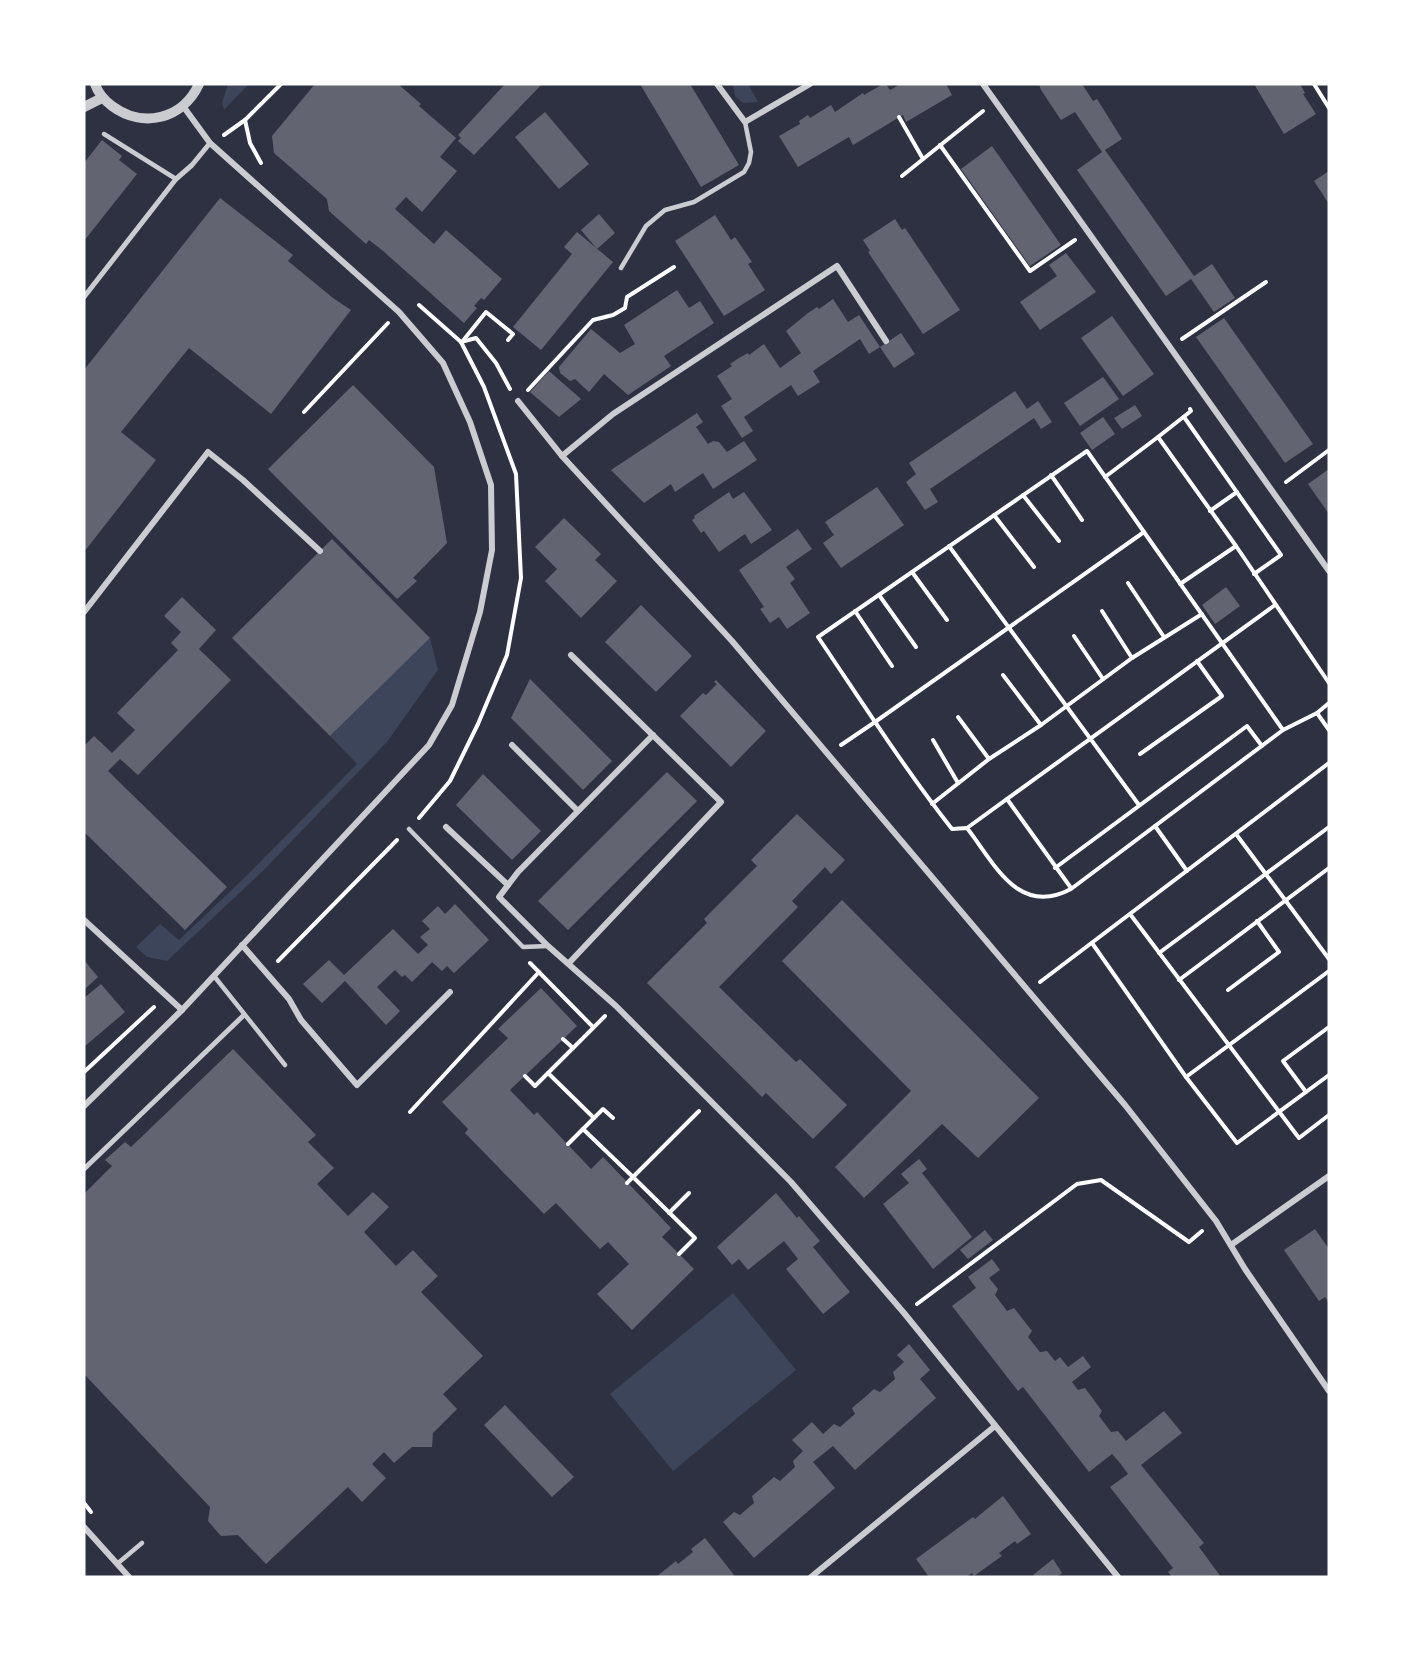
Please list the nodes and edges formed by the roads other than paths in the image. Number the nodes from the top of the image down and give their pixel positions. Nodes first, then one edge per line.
1 (95, 84) edge
2 (199, 84) edge
3 (717, 84) edge
4 (810, 84) edge
5 (983, 84) edge
6 (102, 98) junction
7 (183, 106) junction
8 (84, 107) edge
9 (745, 122) junction
10 (104, 134) dead end
11 (210, 143) junction
12 (176, 179) junction
13 (621, 268) dead end
14 (84, 297) edge
15 (886, 341) dead end
16 (518, 401) road end
17 (562, 456) junction
18 (320, 551) dead end
19 (1329, 571) edge
20 (84, 612) edge
21 (571, 655) dead end
22 (652, 735) junction
23 (512, 745) dead end
24 (577, 810) junction
25 (446, 827) dead end
26 (409, 829) road end
27 (508, 885) junction
28 (84, 920) edge
29 (242, 945) junction
30 (548, 946) junction
31 (569, 963) junction
32 (214, 975) junction
33 (450, 992) dead end
34 (182, 1010) junction
35 (244, 1015) junction
36 (285, 1065) dead end
37 (84, 1106) edge
38 (84, 1169) edge
39 (1329, 1176) edge
40 (1231, 1245) junction
41 (1329, 1391) edge
42 (995, 1426) junction
43 (84, 1527) edge
44 (142, 1543) dead end
45 (117, 1564) junction
46 (129, 1577) edge
47 (811, 1577) edge
48 (1118, 1577) edge

1 - 6 street
2 - 7 street
3 - 9 street
4 - 9 street
5 - 19 street
6 - 7 street
6 - 8 street
7 - 11 street
9 - 13 lane
10 - 12 lane
11 - 12 street
11 - 29 street
12 - 14 street
15 - 17 street
16 - 17 street
17 - 40 street
18 - 20 street
21 - 22 street
22 - 24 street
22 - 31 street
23 - 24 street
24 - 27 street
25 - 27 street
26 - 30 lane
27 - 30 street
28 - 34 street
29 - 32 street
29 - 33 street
30 - 31 street
31 - 42 street
32 - 34 street
32 - 35 lane
34 - 37 street
35 - 36 lane
35 - 38 street
39 - 40 street
40 - 41 street
42 - 47 street
42 - 48 street
43 - 45 street
44 - 45 lane
45 - 46 street

